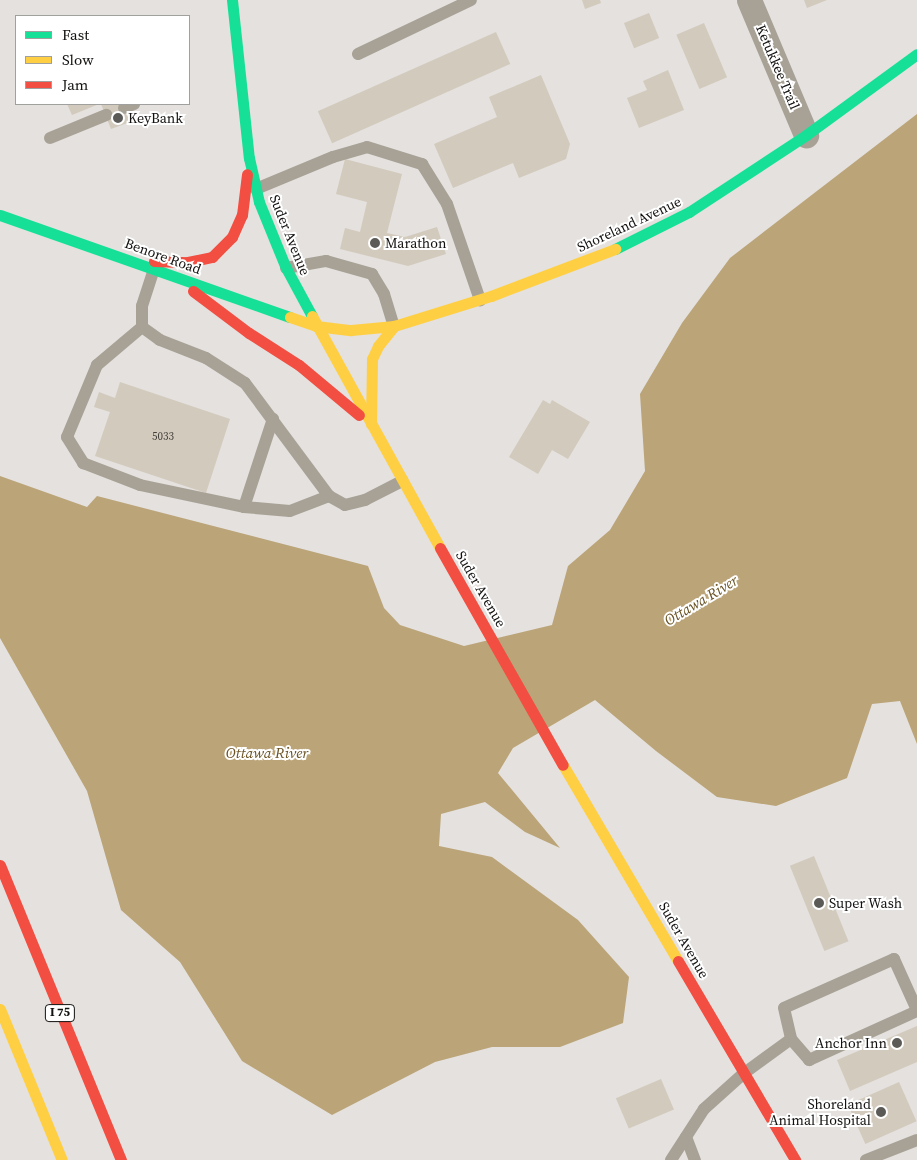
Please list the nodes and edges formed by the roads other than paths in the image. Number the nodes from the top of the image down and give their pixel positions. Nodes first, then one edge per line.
1 (232, 0) edge
2 (471, 0) edge
3 (749, 0) edge
4 (358, 54) dead end
5 (917, 54) edge
6 (106, 115) dead end
7 (806, 135) junction
8 (50, 138) dead end
9 (249, 158) junction
10 (256, 189) junction
11 (0, 215) edge
12 (131, 261) junction
13 (286, 268) junction
14 (154, 269) junction
15 (172, 276) junction
16 (480, 300) junction
17 (316, 326) junction
18 (394, 326) junction
19 (142, 328) junction
20 (273, 419) junction
21 (371, 424) junction
22 (402, 481) junction
23 (329, 496) junction
24 (244, 507) junction
25 (0, 865) edge
26 (0, 1009) edge
27 (917, 1011) edge
28 (791, 1039) junction
29 (743, 1074) junction
30 (686, 1137) junction
31 (917, 1140) edge
32 (62, 1160) edge
33 (120, 1160) edge
34 (672, 1160) edge
35 (695, 1160) edge
36 (795, 1160) edge
37 (866, 1160) edge

1 - 9 main road, Suder Avenue
2 - 4 lane
3 - 7 street, Ketukkee Trail
5 - 7 main road, Shoreland Avenue
6 - 8 lane
7 - 16 main road, Shoreland Avenue
9 - 10 main road, Suder Avenue
9 - 12 main road
10 - 13 main road, Suder Avenue
10 - 16 lane
11 - 12 main road, Benore Road
12 - 14 main road, Benore Road
13 - 17 main road, Suder Avenue
13 - 18 lane
14 - 15 main road, Benore Road
14 - 19 lane
15 - 17 main road, Benore Road
15 - 21 main road
16 - 18 main road, Shoreland Avenue
17 - 18 main road, Shoreland Avenue
17 - 21 main road, Suder Avenue
18 - 21 main road
19 - 20 lane
19 - 24 lane
20 - 23 lane
20 - 24 lane
21 - 22 main road, Suder Avenue
22 - 23 lane
22 - 29 main road, Suder Avenue
23 - 24 lane
25 - 33 main road, I 75
26 - 32 main road
27 - 28 lane
27 - 28 lane
28 - 29 lane
29 - 30 lane
29 - 36 main road, Suder Avenue
30 - 34 lane
30 - 35 lane
31 - 37 lane

